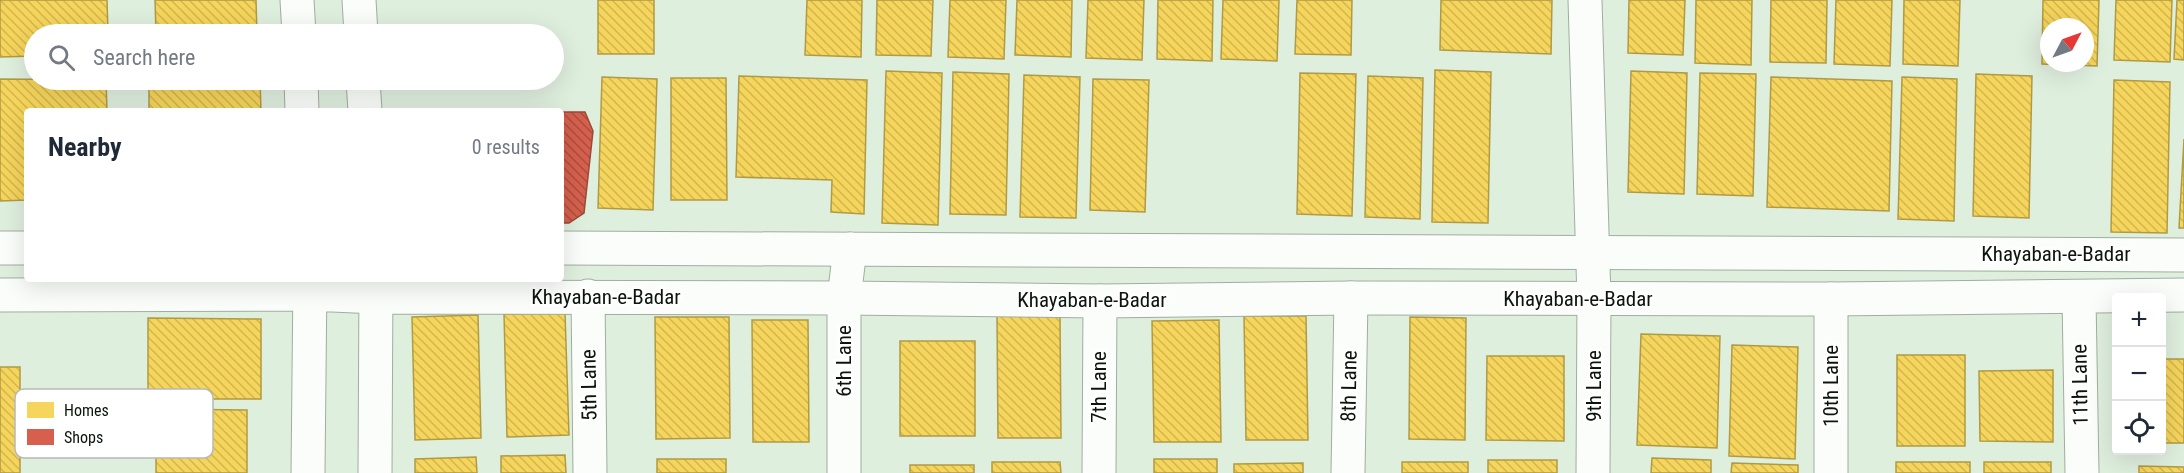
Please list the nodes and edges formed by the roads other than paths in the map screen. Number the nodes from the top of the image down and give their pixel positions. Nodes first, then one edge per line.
1 (297, 0) edge
2 (359, 0) edge
3 (1585, 0) edge
4 (298, 24) edge
5 (360, 24) edge
6 (301, 90) edge
7 (364, 90) edge
8 (302, 108) edge
9 (365, 108) edge
10 (0, 248) edge
11 (24, 248) edge
12 (564, 248) edge
13 (850, 249) junction
14 (1592, 252) junction
15 (2184, 255) edge
16 (310, 286) edge
17 (376, 288) edge
18 (0, 295) edge
19 (2184, 295) edge
20 (588, 296) junction
21 (2079, 297) junction
22 (844, 298) junction
23 (1351, 298) junction
24 (1594, 299) junction
25 (1832, 299) junction
26 (1100, 301) junction
27 (308, 473) edge
28 (375, 473) edge
29 (590, 473) edge
30 (844, 473) edge
31 (1099, 473) edge
32 (1348, 473) edge
33 (1593, 473) edge
34 (1831, 473) edge
35 (2082, 473) edge

1 - 4 main road
2 - 5 main road
3 - 14 main road, 9th Lane
6 - 8 main road
7 - 9 main road
10 - 11 main road
12 - 13 main road, Khayaban-e-Badar
13 - 14 main road, Khayaban-e-Badar
13 - 22 main road, 6th Lane
14 - 15 main road, Khayaban-e-Badar
14 - 24 main road, 9th Lane
16 - 17 main road, Khayaban-e-Badar
16 - 18 main road, Khayaban-e-Badar
16 - 27 main road
17 - 20 main road, Khayaban-e-Badar
17 - 28 main road
19 - 21 main road, Khayaban-e-Badar
20 - 22 main road, Khayaban-e-Badar
20 - 29 main road, 5th Lane
21 - 25 main road, Khayaban-e-Badar
21 - 35 main road, 11th Lane
22 - 26 main road, Khayaban-e-Badar
22 - 30 main road, 6th Lane
23 - 24 main road, Khayaban-e-Badar
23 - 26 main road, Khayaban-e-Badar
23 - 32 main road, 8th Lane
24 - 25 main road, Khayaban-e-Badar
24 - 33 main road, 9th Lane
25 - 34 main road, 10th Lane
26 - 31 main road, 7th Lane

